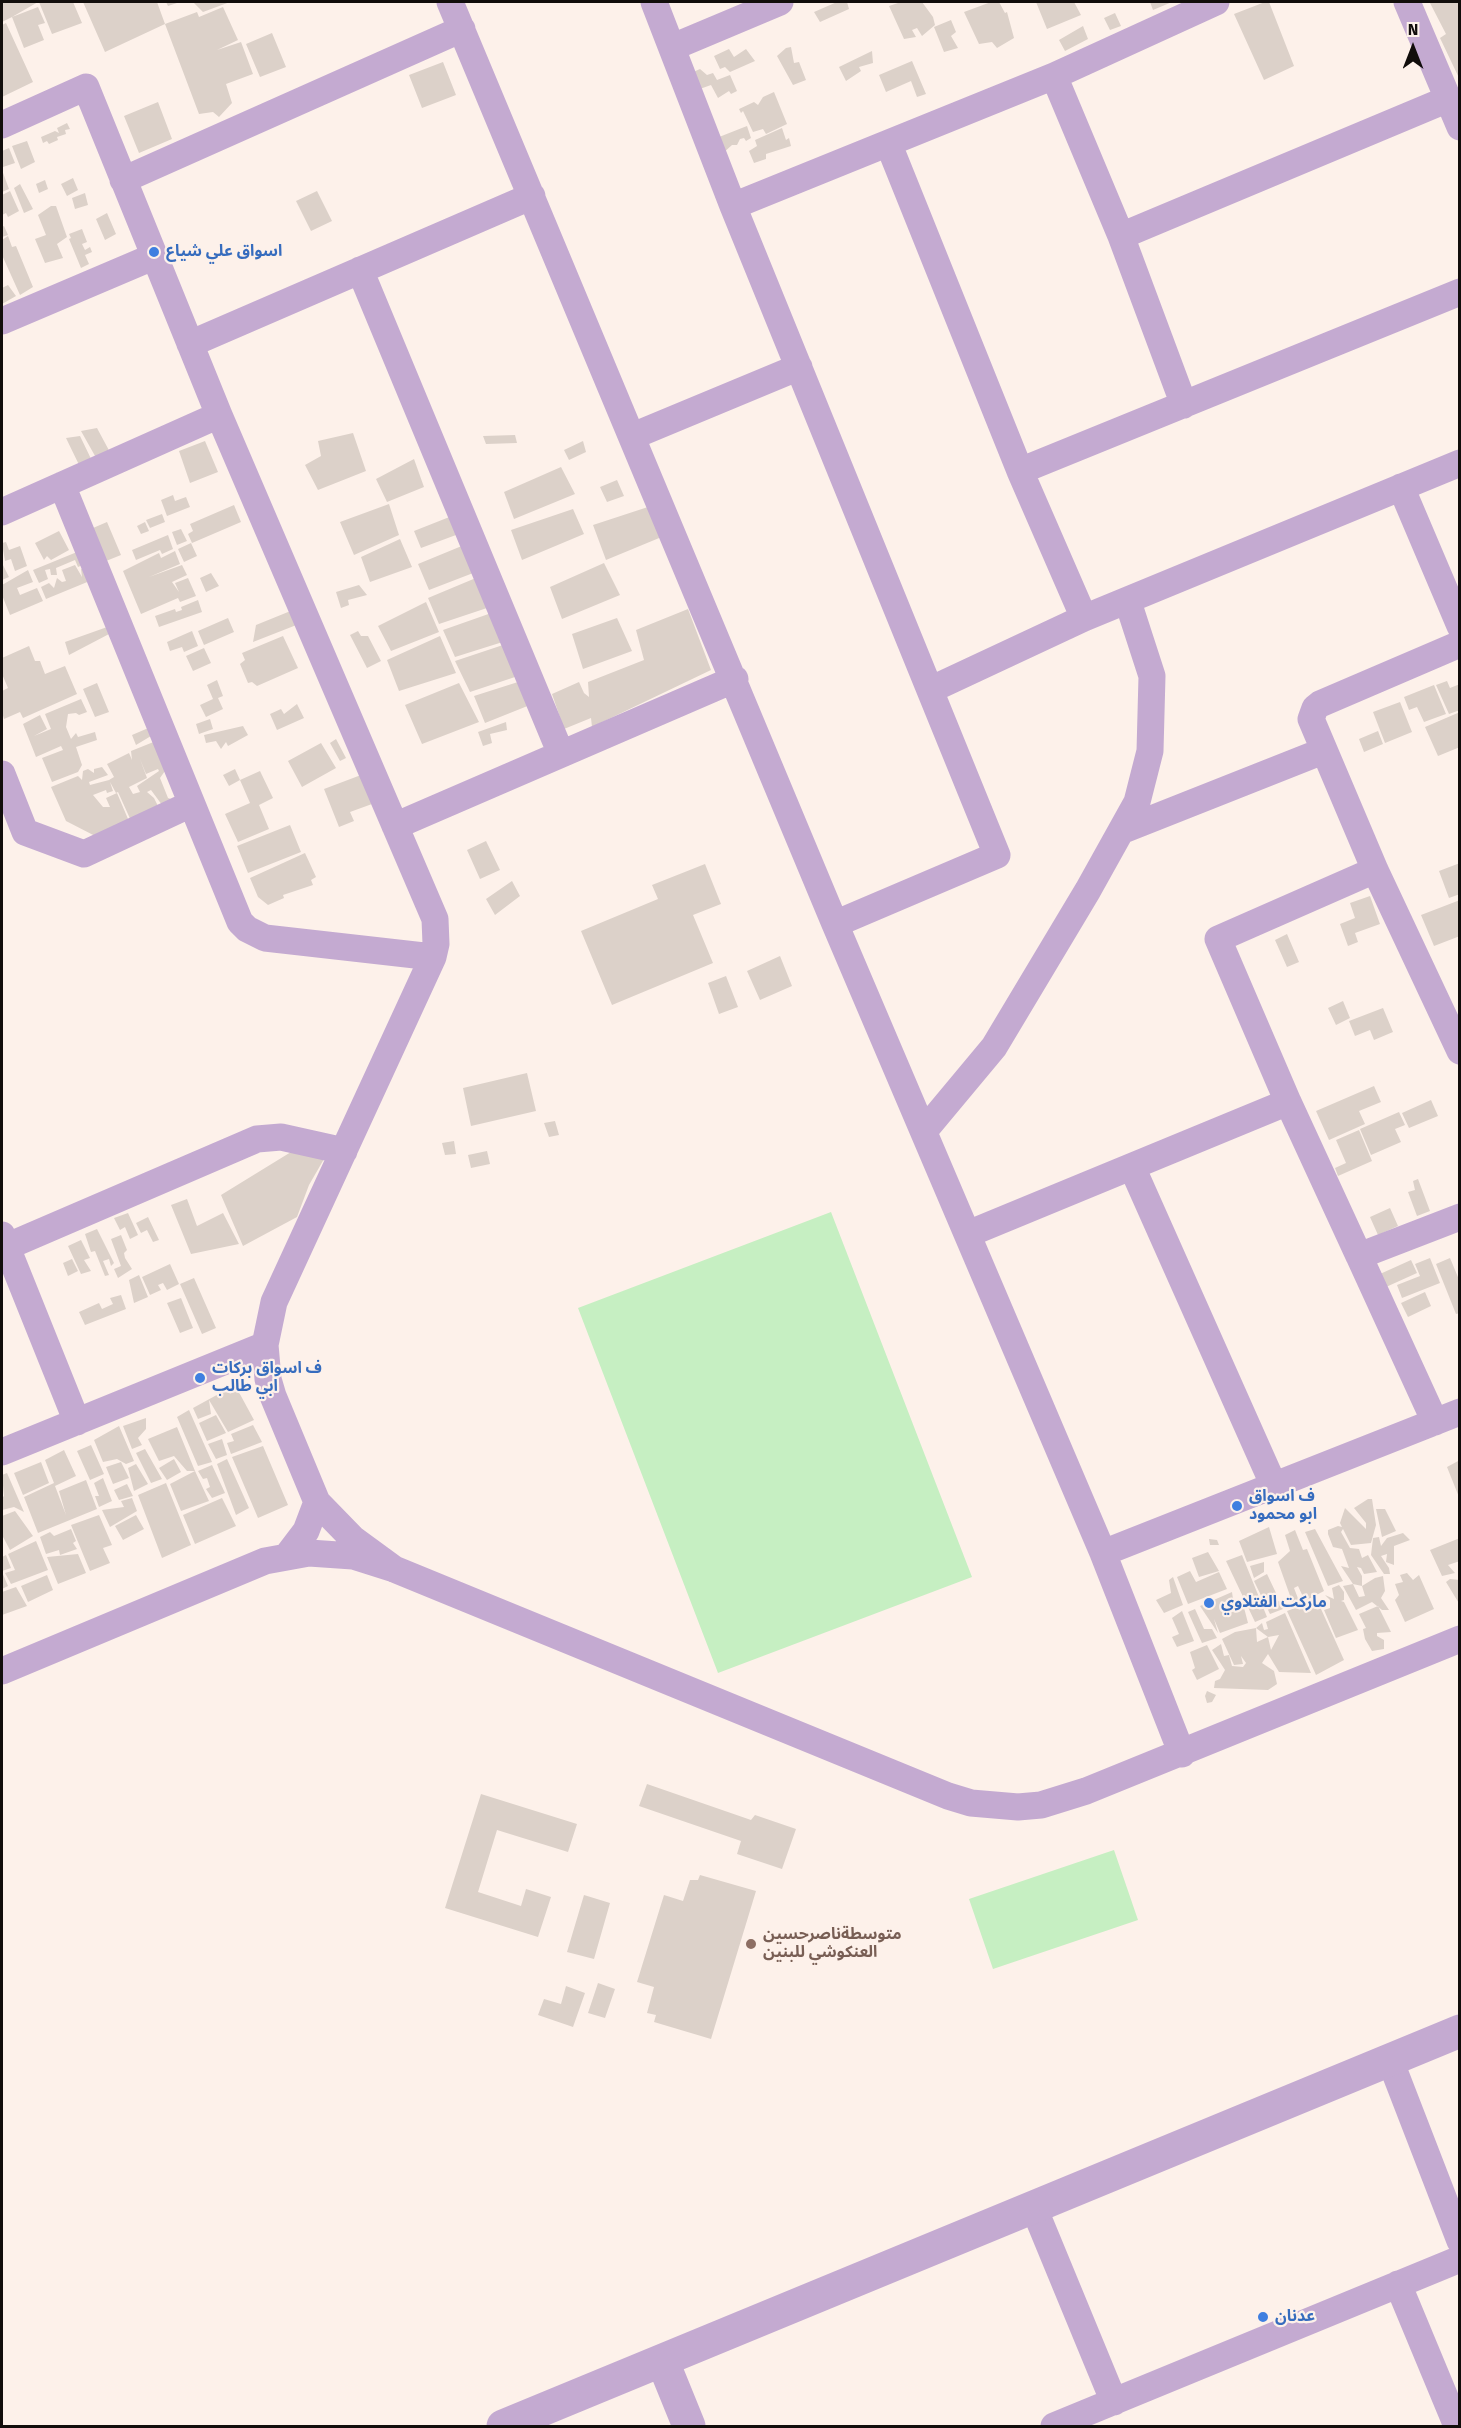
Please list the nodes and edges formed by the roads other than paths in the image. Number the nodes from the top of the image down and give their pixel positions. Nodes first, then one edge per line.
1 (450, 2) edge
2 (654, 2) edge
3 (780, 2) edge
4 (1215, 2) edge
5 (1407, 2) edge
6 (462, 29) junction
7 (673, 47) junction
8 (1054, 76) junction
9 (1448, 99) junction
10 (2, 125) edge
11 (1460, 127) edge
12 (889, 144) junction
13 (123, 180) junction
14 (532, 196) junction
15 (733, 206) junction
16 (1121, 236) junction
17 (155, 256) junction
18 (360, 270) junction
19 (1460, 292) edge
20 (2, 321) edge
21 (190, 344) junction
22 (799, 367) junction
23 (1184, 405) junction
24 (219, 415) junction
25 (633, 436) junction
26 (1460, 463) edge
27 (1020, 471) junction
28 (62, 485) junction
29 (1401, 487) junction
30 (2, 512) edge
31 (1128, 602) junction
32 (1084, 618) junction
33 (1460, 626) edge
34 (1460, 644) edge
35 (735, 679) junction
36 (930, 690) junction
37 (1323, 751) junction
38 (561, 754) junction
39 (2, 774) edge
40 (191, 804) junction
41 (395, 826) junction
42 (1121, 831) junction
43 (1375, 870) junction
44 (835, 924) junction
45 (433, 957) junction
46 (1460, 1051) edge
47 (1288, 1102) junction
48 (924, 1131) junction
49 (344, 1151) junction
50 (1132, 1167) junction
51 (1460, 1216) edge
52 (968, 1234) junction
53 (4, 1241) edge
54 (1359, 1256) junction
55 (265, 1345) junction
56 (1447, 1417) edge
57 (77, 1422) junction
58 (2, 1452) edge
59 (1274, 1486) junction
60 (318, 1502) junction
61 (1103, 1553) junction
62 (287, 1556) junction
63 (394, 1569) junction
64 (1460, 1639) edge
65 (2, 1671) edge
66 (1182, 1754) junction
67 (1460, 2031) edge
68 (1389, 2060) junction
69 (1034, 2208) junction
70 (1460, 2241) edge
71 (1460, 2259) edge
72 (1398, 2284) junction
73 (663, 2362) junction
74 (1114, 2402) junction
75 (503, 2427) edge
76 (689, 2427) edge
77 (1054, 2427) edge
78 (1457, 2427) edge

1 - 6 street
2 - 7 street
3 - 7 street
4 - 8 street
5 - 9 street
6 - 13 street
6 - 14 street
7 - 15 street
8 - 12 street
8 - 16 street
9 - 11 street
9 - 16 street
10 - 13 street
12 - 15 street
12 - 27 street
13 - 17 street
14 - 18 street
14 - 25 street
15 - 22 street
16 - 23 street
17 - 20 street
17 - 21 street
18 - 21 street
18 - 38 street
19 - 23 street
21 - 24 street
22 - 25 street
22 - 36 street
23 - 27 street
24 - 28 street
24 - 41 street
25 - 35 street
26 - 29 street
27 - 32 street
28 - 30 street
28 - 40 street
29 - 31 street
29 - 33 street
31 - 32 street
31 - 42 street
32 - 36 street
34 - 37 street
35 - 38 street
35 - 44 street
36 - 44 street
37 - 42 street
37 - 43 street
38 - 41 street
39 - 40 street
40 - 45 street
41 - 45 street
42 - 48 street
43 - 46 street
43 - 47 street
44 - 48 street
45 - 49 street
47 - 50 street
47 - 54 street
48 - 52 street
49 - 53 street
49 - 55 street
50 - 52 street
50 - 59 street
51 - 54 street
52 - 61 street
53 - 57 street
54 - 56 street
55 - 57 street
55 - 60 street
56 - 59 street
57 - 58 street
59 - 61 street
60 - 62 street
60 - 63 street
61 - 66 street
62 - 63 street
62 - 65 street
63 - 66 street
64 - 66 street
67 - 68 street
68 - 69 street
68 - 70 street
69 - 73 street
69 - 74 street
71 - 72 street
72 - 74 street
72 - 78 street
73 - 75 street
73 - 76 street
74 - 77 street

